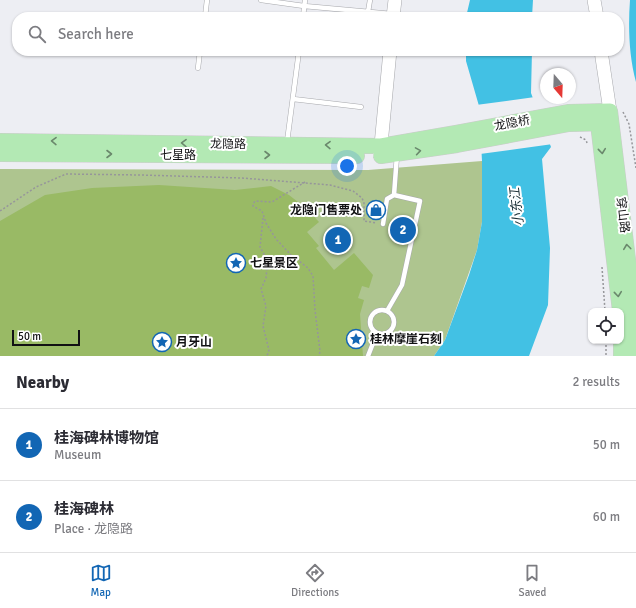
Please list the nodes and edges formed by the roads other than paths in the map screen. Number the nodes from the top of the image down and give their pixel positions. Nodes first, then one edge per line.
1 (207, 0) edge
2 (261, 0) edge
3 (305, 0) edge
4 (370, 0) edge
5 (395, 0) edge
6 (594, 0) edge
7 (304, 6) junction
8 (206, 12) edge
9 (303, 12) edge
10 (368, 12) joint
11 (394, 12) edge
12 (596, 12) edge
13 (199, 56) edge
14 (298, 56) edge
15 (390, 56) edge
16 (602, 56) edge
17 (198, 68) dead end
18 (293, 100) junction
19 (361, 107) dead end
20 (604, 118) junction
21 (456, 139) junction
22 (0, 141) edge
23 (286, 150) junction
24 (380, 151) junction
25 (0, 154) edge
26 (397, 154) junction
27 (394, 195) junction
28 (383, 224) road end
29 (620, 308) edge
30 (387, 311) junction
31 (377, 333) junction
32 (621, 344) edge
33 (368, 356) edge
34 (620, 356) edge
35 (634, 356) edge

1 - 8 lane
2 - 7 lane
3 - 7 lane
4 - 10 lane
5 - 11 street
6 - 12 street
7 - 9 lane
7 - 10 lane
13 - 17 lane
14 - 18 lane
15 - 24 street
16 - 20 street, 穿山路
18 - 19 lane
18 - 23 lane
20 - 21 main road, 龙隐桥
20 -> 29 main road, 穿山路
35 -> 20 main road, 穿山路
21 - 24 main road, 龙隐路
26 -> 21 main road, 龙隐路
23 -> 22 main road, 龙隐路
23 - 24 main road, 龙隐路
25 -> 23 main road, 七星路
24 - 26 main road, 龙隐路
26 - 27 lane
27 - 28 lane
27 - 30 lane
30 - 31 lane
30 - 31 lane
31 - 33 lane
32 - 34 main road

